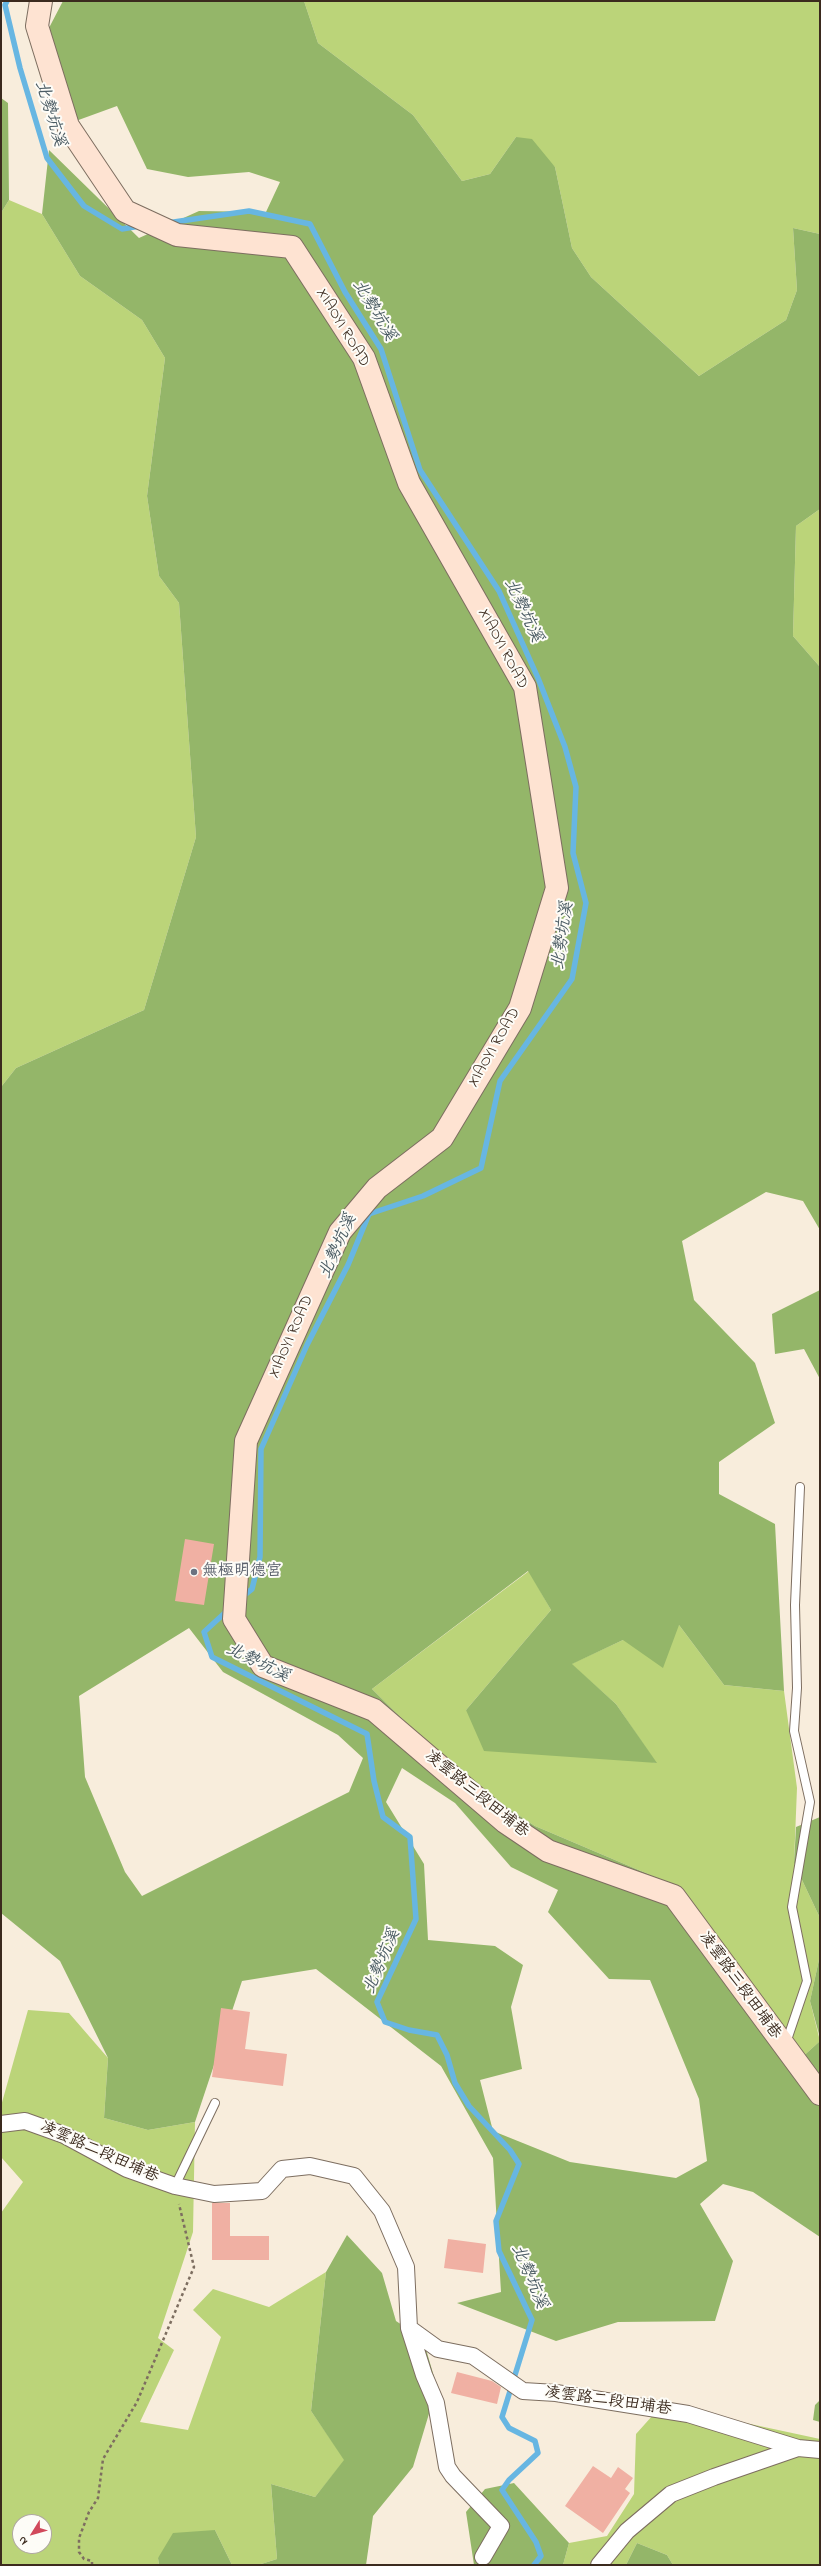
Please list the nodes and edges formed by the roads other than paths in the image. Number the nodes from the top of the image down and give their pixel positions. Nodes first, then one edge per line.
1 (41, 1) edge
2 (800, 1487) dead end
3 (241, 1504) joint
4 (784, 2048) junction
5 (820, 2094) edge
6 (215, 2103) dead end
7 (1, 2124) edge
8 (175, 2186) junction
9 (409, 2328) junction
10 (798, 2448) junction
11 (820, 2450) edge
12 (483, 2557) dead end
13 (600, 2565) edge

1 - 3 street, XIAOYI ROAD
2 - 4 lane
3 - 4 street, 凌雲路三段田埔巷
4 - 5 street, 凌雲路三段田埔巷
6 - 8 lane
7 - 8 street, 凌雲路二段田埔巷
8 - 9 street, 凌雲路二段田埔巷
9 - 10 street, 凌雲路二段田埔巷
9 - 12 street, 凌雲路二段田埔巷
10 - 11 street, 凌雲路二段田埔巷
10 - 13 street

